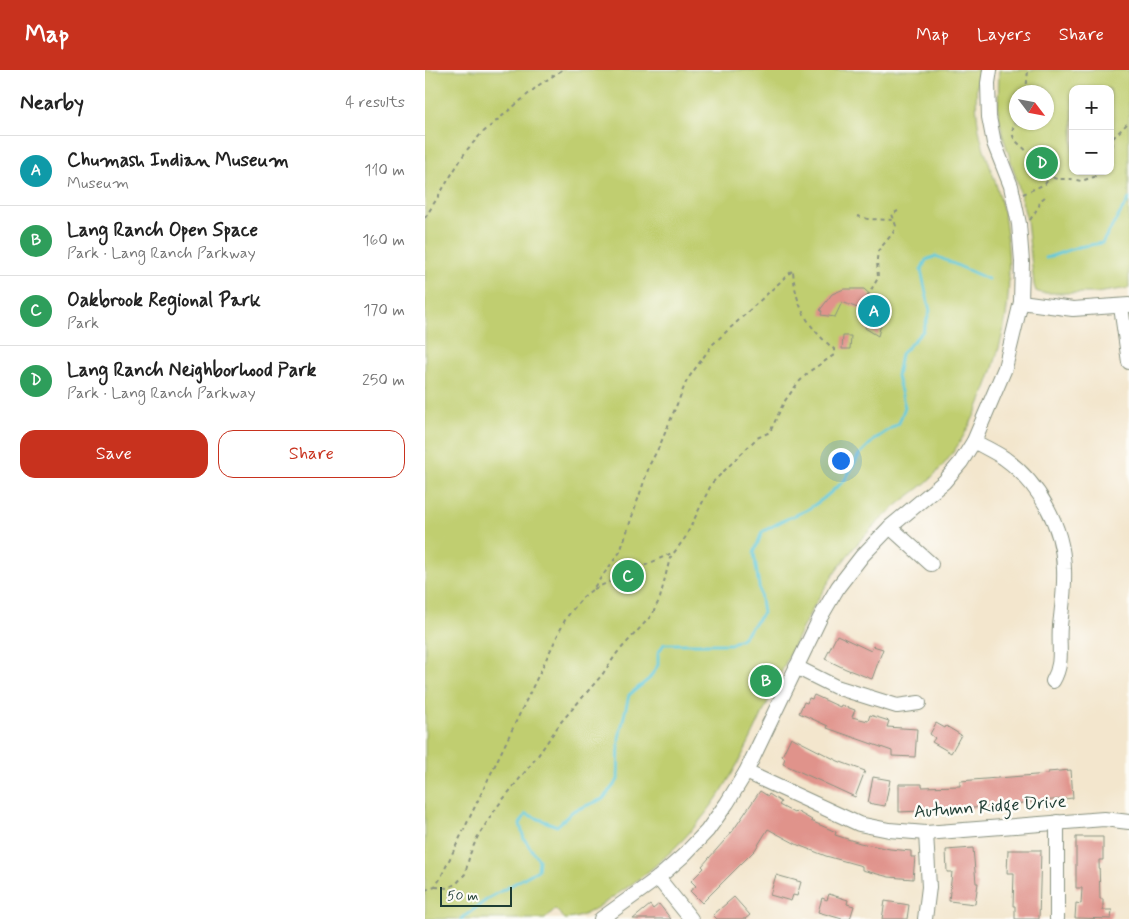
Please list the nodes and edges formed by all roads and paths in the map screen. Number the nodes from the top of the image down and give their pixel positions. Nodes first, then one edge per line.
1 (562, 70) edge
2 (990, 70) edge
3 (1029, 70) edge
4 (1027, 85) edge
5 (1129, 122) edge
6 (1013, 130) edge
7 (1114, 137) edge
8 (1095, 175) edge
9 (1050, 177) junction
10 (1045, 197) dead end
11 (1013, 198) junction
12 (899, 212) dead end
13 (857, 216) dead end
14 (425, 218) edge
15 (895, 220) junction
16 (1029, 222) dead end
17 (867, 297) dead end
18 (1021, 302) junction
19 (1125, 306) edge
20 (1129, 362) edge
21 (974, 441) junction
22 (890, 527) junction
23 (676, 551) junction
24 (931, 564) dead end
25 (592, 590) junction
26 (796, 667) junction
27 (1053, 682) dead end
28 (919, 703) dead end
29 (746, 772) junction
30 (1057, 822) junction
31 (1129, 822) edge
32 (926, 833) junction
33 (658, 878) junction
34 (435, 887) junction
35 (425, 890) edge
36 (601, 919) edge
37 (691, 919) edge
38 (925, 919) edge
39 (1057, 919) edge

1 - 14 path
2 - 11 street
3 - 4 path
5 - 7 path
6 - 9 path
8 - 9 path
9 - 11 path
10 - 16 path
11 - 18 street
12 - 15 path
13 - 15 path
15 - 17 path
18 - 19 street
18 - 21 street
19 - 20 street
21 - 22 street
21 - 27 street
22 - 24 street
22 - 26 street
23 - 25 path
23 - 25 path
23 - 34 path
25 - 34 path
26 - 28 street
26 - 29 street
29 - 32 street, Autumn Ridge Drive
29 - 33 street
30 - 31 street, Autumn Ridge Drive
30 - 32 street, Autumn Ridge Drive
30 - 39 street
32 - 38 street
33 - 36 street
33 - 37 street
34 - 35 path

